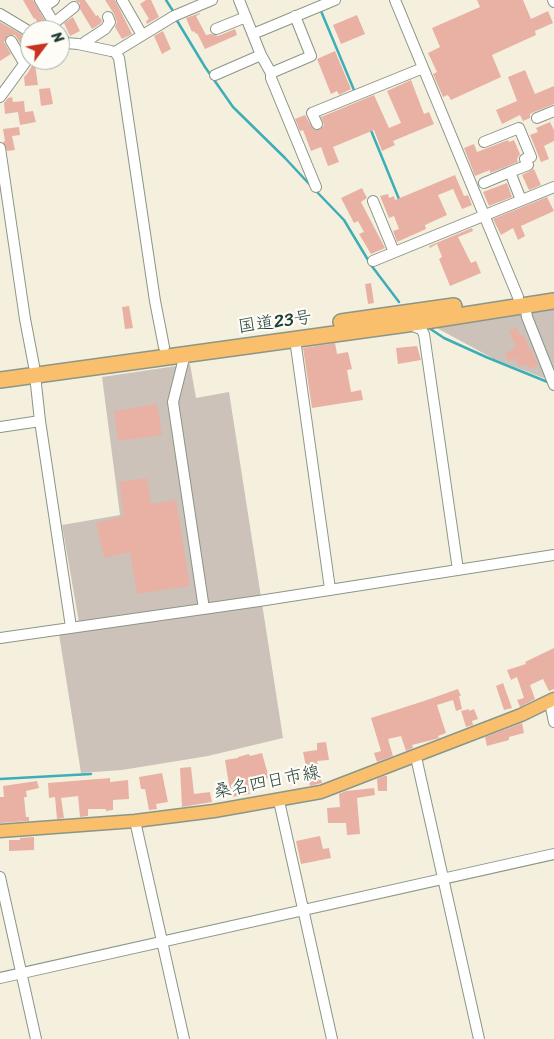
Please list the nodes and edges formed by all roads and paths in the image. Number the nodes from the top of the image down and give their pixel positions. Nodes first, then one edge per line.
1 (54, 0) edge
2 (122, 0) edge
3 (212, 0) edge
4 (239, 0) edge
5 (334, 0) edge
6 (395, 0) edge
7 (42, 3) edge
8 (74, 7) dead end
9 (0, 14) edge
10 (295, 16) junction
11 (108, 17) dead end
12 (246, 17) junction
13 (50, 20) edge
14 (62, 20) edge
15 (20, 26) edge
16 (216, 29) dead end
17 (253, 34) junction
18 (142, 35) junction
19 (11, 41) dead end
20 (70, 44) edge
21 (84, 45) junction
22 (20, 51) edge
23 (115, 52) junction
24 (261, 55) junction
25 (20, 68) edge
26 (423, 68) junction
27 (271, 73) junction
28 (215, 75) dead end
29 (1, 94) edge
30 (554, 111) edge
31 (537, 118) dead end
32 (317, 124) dead end
33 (484, 142) dead end
34 (0, 148) edge
35 (510, 172) junction
36 (484, 183) dead end
37 (316, 187) dead end
38 (554, 187) edge
39 (521, 200) junction
40 (373, 201) dead end
41 (484, 215) junction
42 (394, 252) junction
43 (373, 261) dead end
44 (554, 292) edge
45 (521, 301) junction
46 (554, 301) edge
47 (407, 324) junction
48 (295, 339) junction
49 (164, 347) junction
50 (185, 354) junction
51 (0, 370) edge
52 (35, 370) junction
53 (0, 380) edge
54 (553, 383) edge
55 (40, 421) junction
56 (0, 427) edge
57 (554, 555) edge
58 (458, 570) junction
59 (330, 589) junction
60 (204, 609) junction
61 (71, 627) junction
62 (0, 638) edge
63 (552, 701) edge
64 (554, 722) edge
65 (416, 757) junction
66 (279, 801) junction
67 (135, 821) junction
68 (0, 831) edge
69 (554, 854) edge
70 (0, 877) edge
71 (443, 879) junction
72 (302, 910) junction
73 (162, 942) junction
74 (22, 974) junction
75 (0, 978) edge
76 (36, 1039) edge
77 (184, 1039) edge
78 (332, 1039) edge
79 (479, 1039) edge

1 - 7 street
2 - 18 street
3 - 18 street
4 - 12 street
5 - 10 street
6 - 26 street
7 - 13 street
8 - 14 street
9 - 15 street
10 - 17 street
10 - 27 street
11 - 21 street
12 - 16 street
12 - 17 street
17 - 24 street
18 - 23 street
19 - 22 street
20 - 21 street
21 - 23 street
23 - 49 street
24 - 27 street
24 - 28 street
25 - 29 street
26 - 32 street
26 - 41 street
27 - 37 street
30 - 31 street
33 - 35 street
34 - 52 street
35 - 36 street
35 - 39 street
38 - 39 street
39 - 41 street
40 - 42 street
41 - 42 street
41 - 45 street
42 - 43 street
44 - 45 highway, 国道23号
45 - 46 highway, 国道23号
45 - 47 highway, 国道23号
45 - 49 highway, 国道23号
45 - 54 street
47 - 48 highway, 国道23号
47 - 58 street
48 - 50 highway, 国道23号
48 - 59 street
49 - 52 highway, 国道23号
50 - 52 highway, 国道23号
50 - 60 street
51 - 52 highway, 国道23号
52 - 53 highway, 国道23号
52 - 55 street
55 - 56 street
55 - 61 street
57 - 58 street
58 - 59 street
59 - 60 street
60 - 61 street
61 - 62 street
63 - 64 street
63 - 65 main road, 桑名四日市線
65 - 66 main road, 桑名四日市線
65 - 71 street
66 - 67 main road, 桑名四日市線
66 - 72 street
67 - 68 main road, 桑名四日市線
67 - 73 street
69 - 71 street
70 - 74 street
71 - 72 street
71 - 79 street
72 - 73 street
72 - 78 street
73 - 74 street
73 - 77 street
74 - 75 street
74 - 76 street

